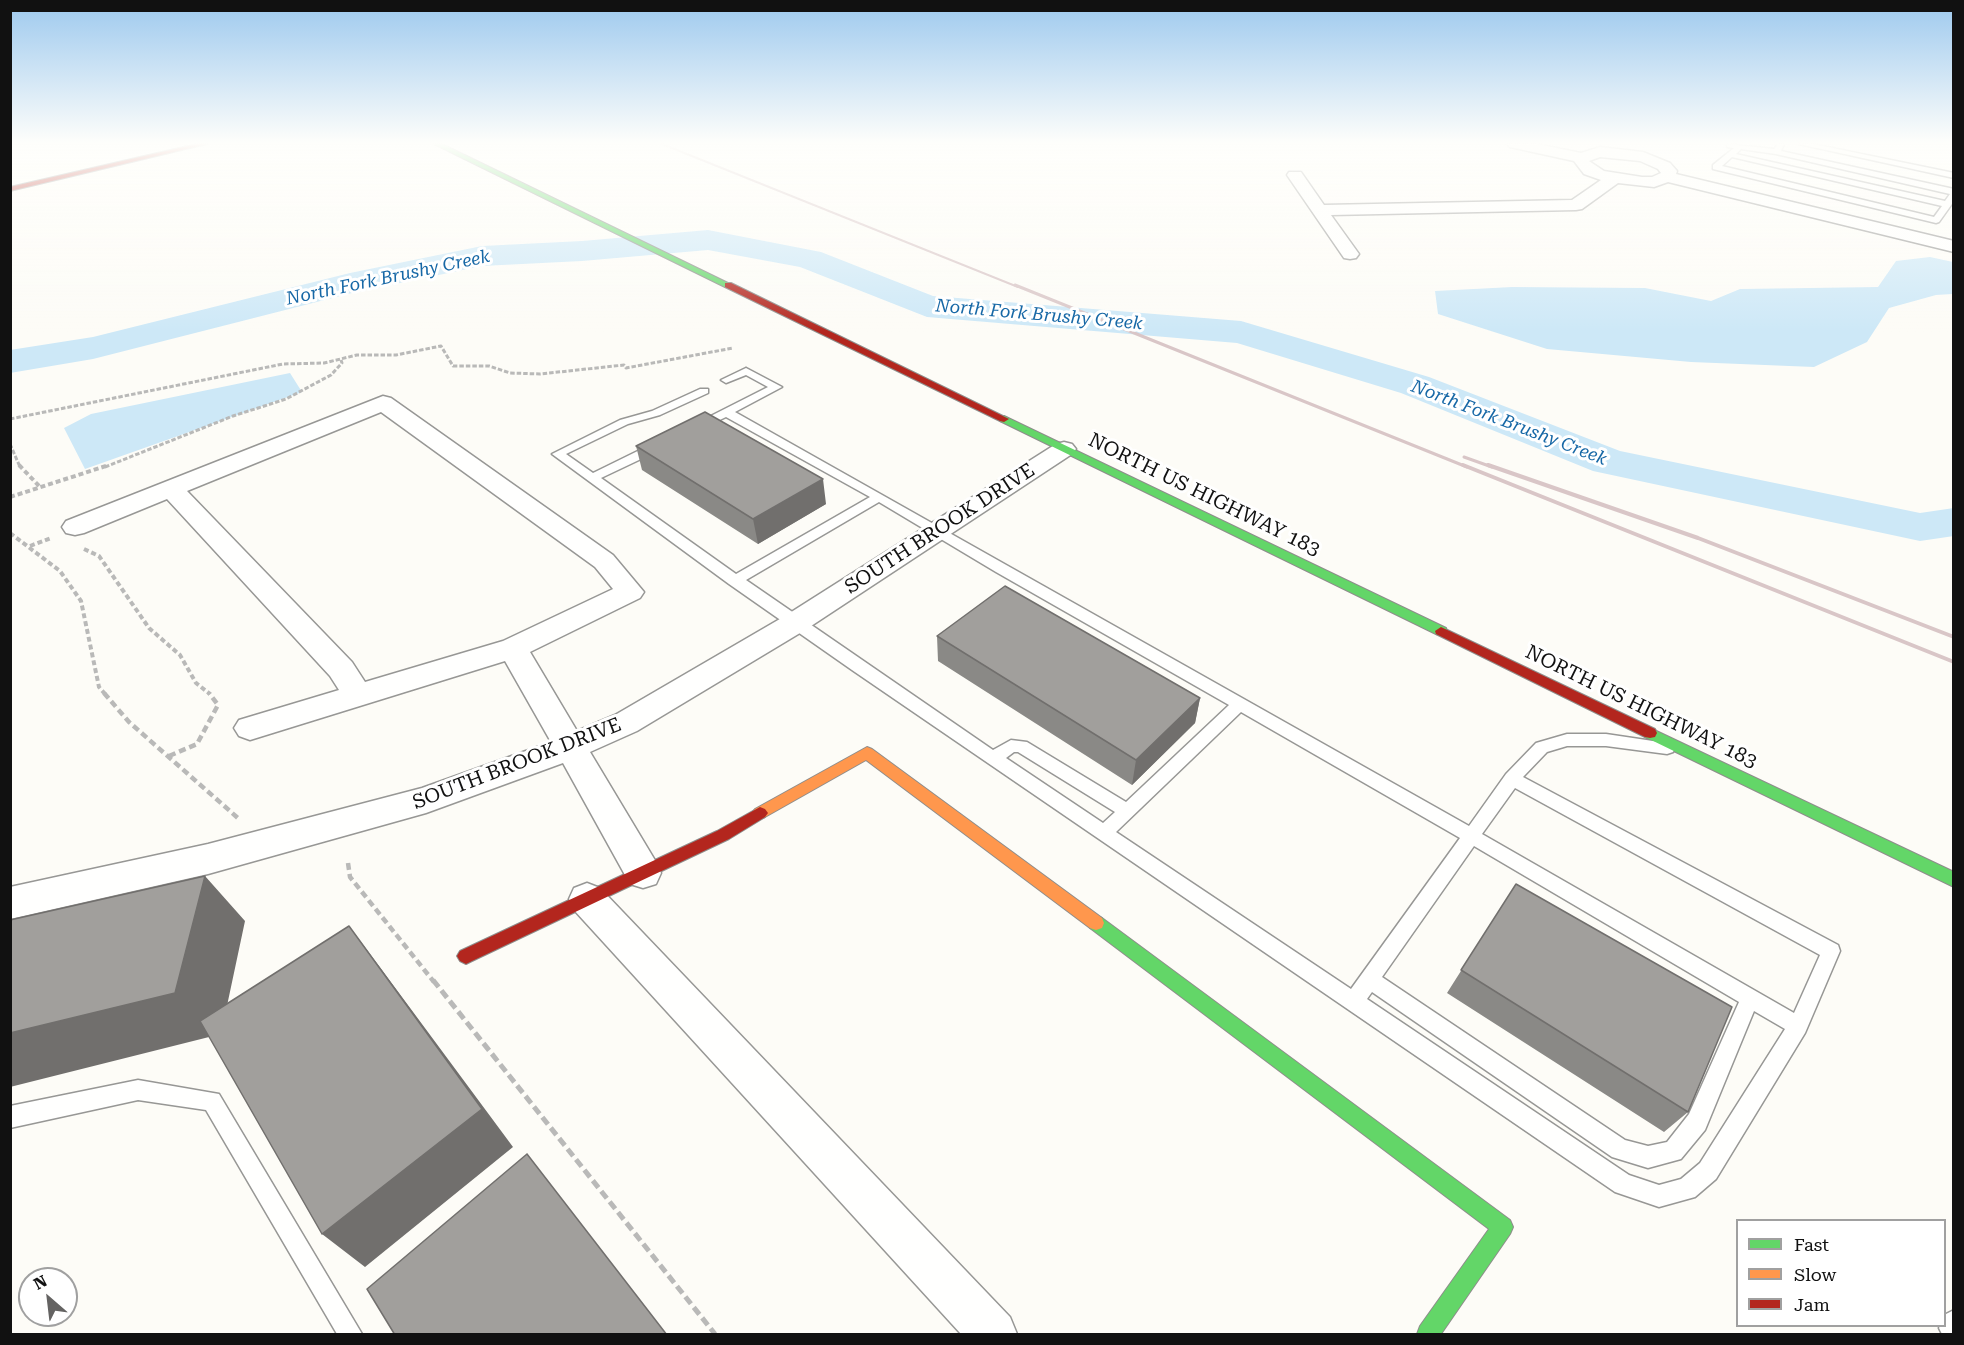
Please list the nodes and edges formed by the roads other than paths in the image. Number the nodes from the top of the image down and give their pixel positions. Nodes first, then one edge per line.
1 (564, 207) edge
2 (1318, 207) edge
3 (1527, 207) edge
4 (1789, 207) edge
5 (1881, 207) edge
6 (1943, 207) edge
7 (1320, 210) junction
8 (1880, 229) junction
9 (1869, 244) dead end
10 (1953, 247) edge
11 (1350, 254) dead end
12 (726, 380) dead end
13 (704, 391) dead end
14 (726, 412) junction
15 (685, 433) edge
16 (664, 443) edge
17 (1064, 449) junction
18 (592, 478) junction
19 (171, 488) junction
20 (879, 497) junction
21 (938, 531) junction
22 (69, 538) road end
23 (734, 581) junction
24 (795, 623) junction
25 (513, 648) junction
26 (358, 694) junction
27 (1240, 704) junction
28 (250, 728) dead end
29 (571, 747) junction
30 (1688, 751) junction
31 (994, 758) junction
32 (1512, 779) junction
33 (1128, 811) junction
34 (1104, 833) junction
35 (1471, 836) junction
36 (643, 873) junction
37 (1953, 880) edge
38 (587, 899) junction
39 (10, 903) edge
40 (466, 956) dead end
41 (1369, 979) junction
42 (1750, 998) junction
43 (1354, 1001) junction
44 (1798, 1026) junction
45 (10, 1117) edge
46 (1953, 1322) edge
47 (1953, 1332) edge
48 (350, 1335) edge
49 (993, 1335) edge
50 (1428, 1335) edge

1 - 17 main road, NORTH US HIGHWAY 183
2 - 7 street
3 - 7 street
4 - 8 street
5 - 6 lane
7 - 11 street
8 - 9 street
8 - 10 street
12 - 14 lane
13 - 18 lane
14 - 15 lane
14 - 20 lane
16 - 18 lane
17 - 21 street, SOUTH BROOK DRIVE
17 - 30 main road, NORTH US HIGHWAY 183
18 - 23 lane
19 - 22 street
19 - 25 street
19 - 26 street
20 - 21 lane
20 - 23 lane
21 - 24 street, SOUTH BROOK DRIVE
21 - 27 lane
23 - 24 lane
24 - 29 street, SOUTH BROOK DRIVE
24 - 31 lane
25 - 26 street
25 - 29 street
26 - 28 street
27 - 33 lane
27 - 35 lane
29 - 36 street
29 - 39 street, SOUTH BROOK DRIVE
30 - 32 lane
30 - 37 main road, NORTH US HIGHWAY 183
31 - 33 lane
31 - 34 lane
32 - 35 lane
32 - 44 lane
33 - 34 lane
34 - 43 lane
35 - 41 lane
35 - 42 lane
36 - 38 main road
36 - 50 main road
38 - 40 main road
38 - 49 street
41 - 42 lane
41 - 43 lane
42 - 44 lane
43 - 44 lane
45 - 48 lane
46 - 47 lane

